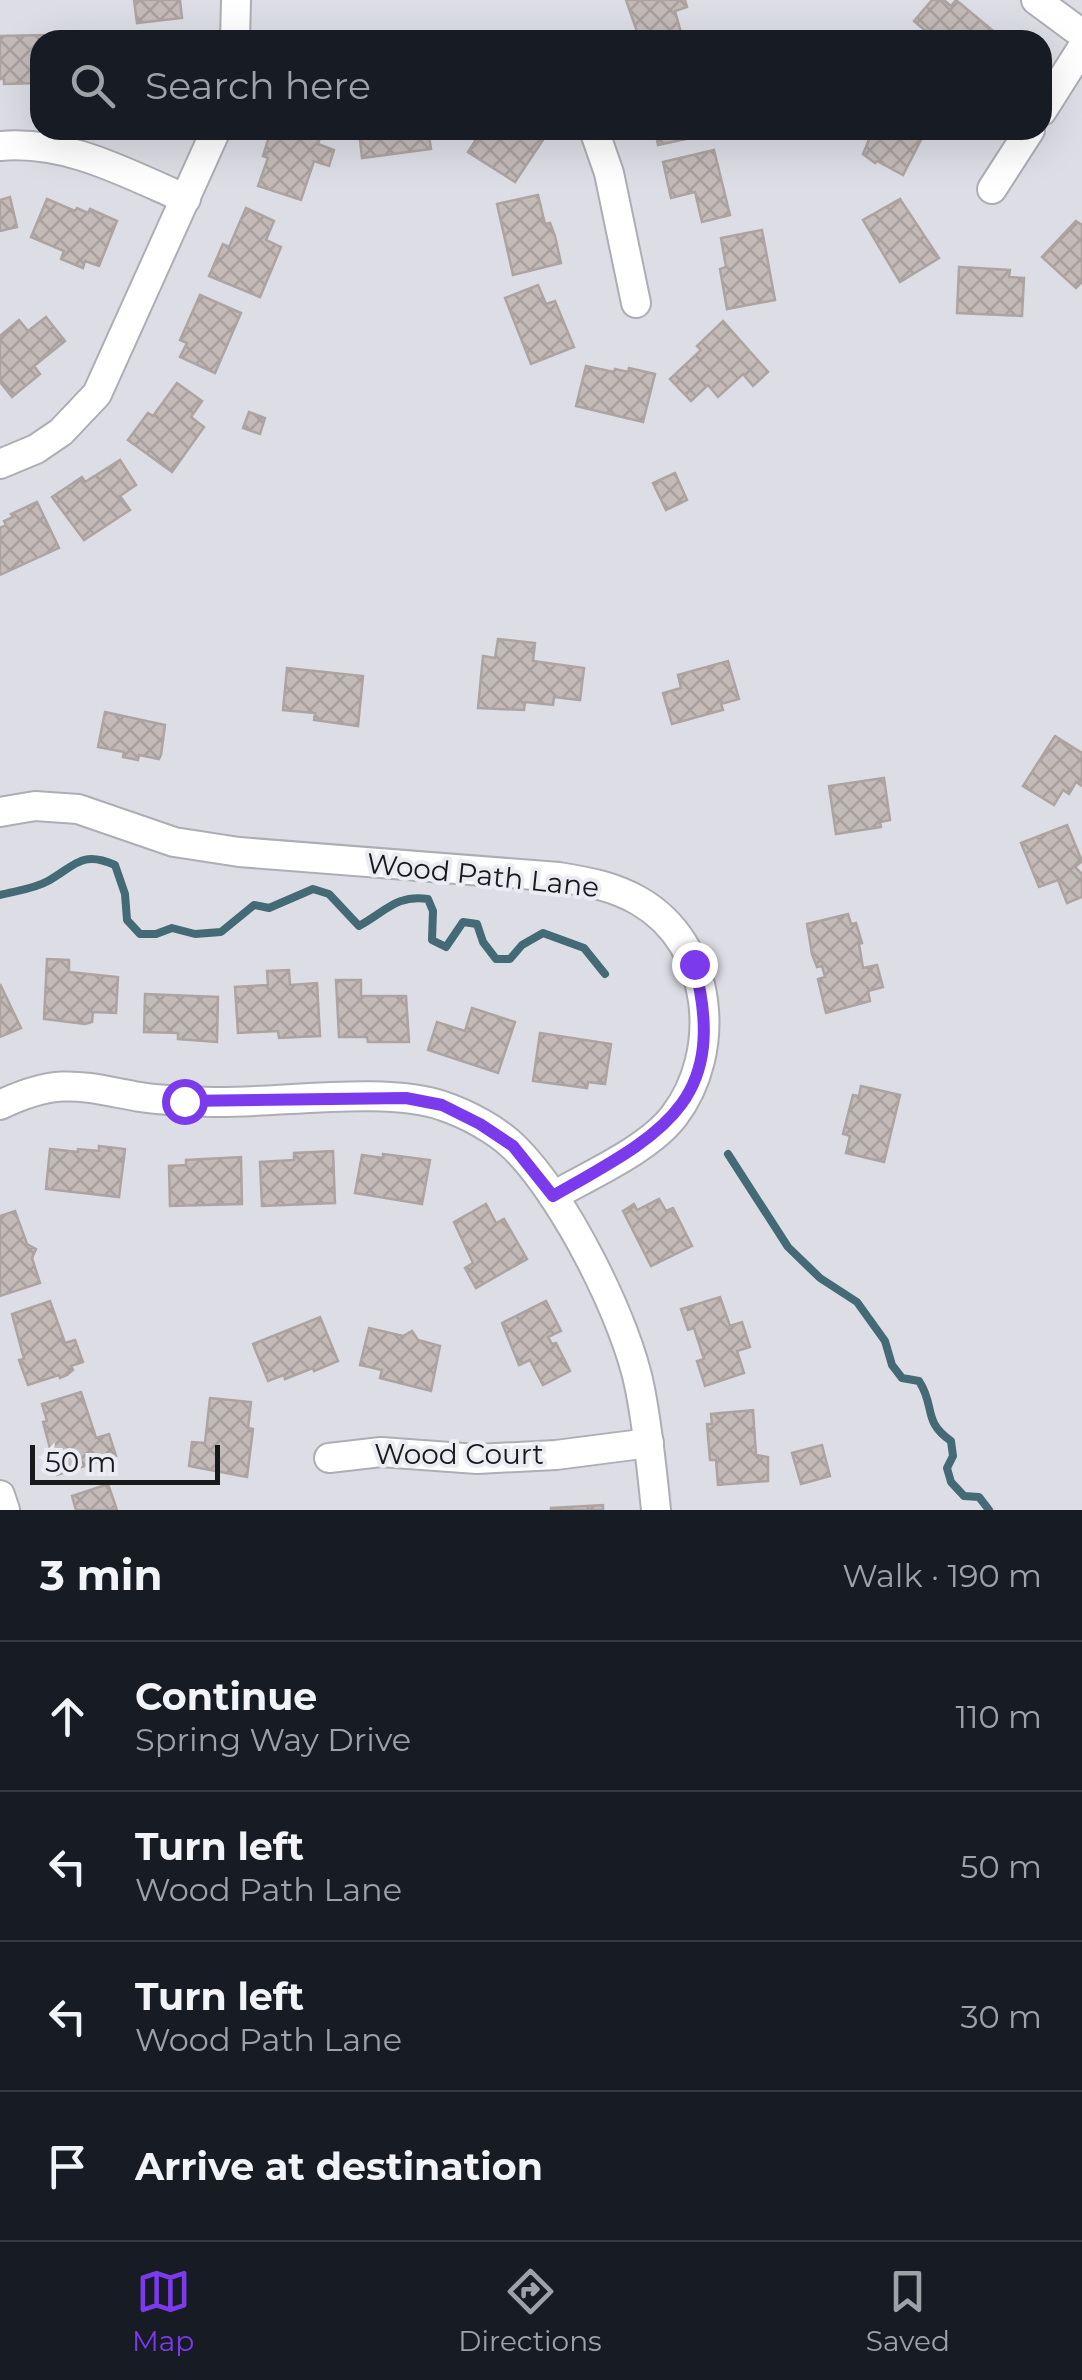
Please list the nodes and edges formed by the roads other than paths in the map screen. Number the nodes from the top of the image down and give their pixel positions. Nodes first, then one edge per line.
1 (236, 0) edge
2 (1036, 0) edge
3 (235, 30) edge
4 (1082, 34) edge
5 (1082, 48) edge
6 (1052, 95) edge
7 (212, 140) edge
8 (597, 140) edge
9 (1024, 140) edge
10 (0, 146) edge
11 (992, 189) dead end
12 (186, 199) junction
13 (636, 303) dead end
14 (0, 464) edge
15 (0, 812) edge
16 (0, 1105) edge
17 (553, 1196) junction
18 (648, 1443) junction
19 (329, 1458) dead end
20 (0, 1495) edge
21 (5, 1510) edge
22 (656, 1510) edge

1 - 3 street
2 - 4 street
5 - 6 street
7 - 12 street
8 - 13 street
9 - 11 street
10 - 12 street
12 - 14 street
15 - 17 street, Wood Path Lane
16 - 17 street
17 - 18 street
18 - 19 street, Wood Court
18 - 22 street
20 - 21 street

